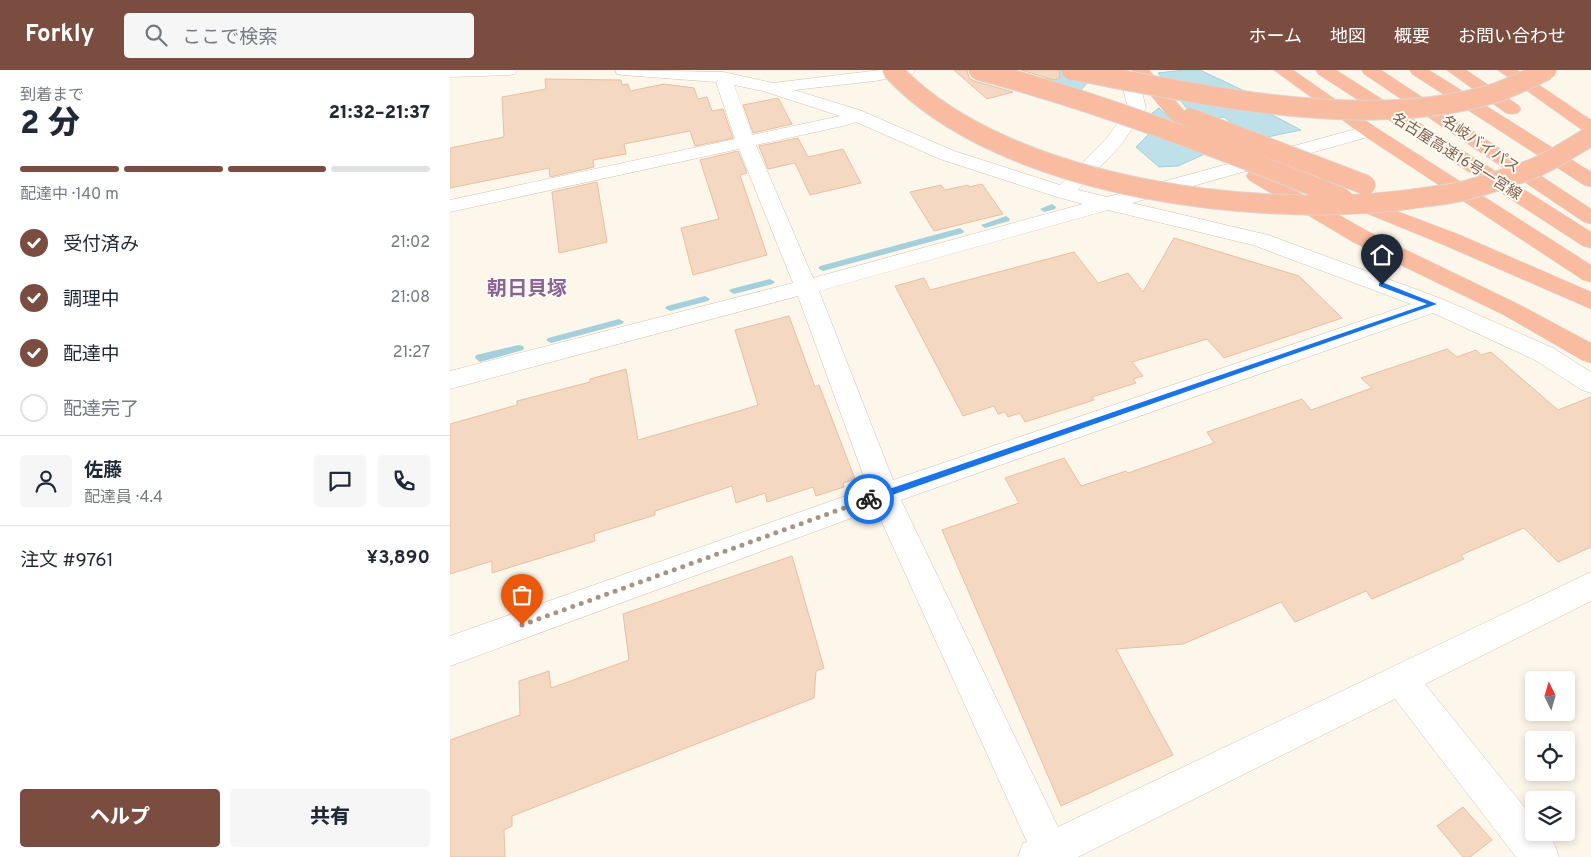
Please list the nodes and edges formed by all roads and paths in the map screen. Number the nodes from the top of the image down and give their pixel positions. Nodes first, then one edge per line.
1 (509, 70) edge
2 (623, 70) edge
3 (892, 70) edge
4 (907, 70) edge
5 (978, 70) edge
6 (1060, 70) edge
7 (1071, 70) edge
8 (1118, 70) edge
9 (1140, 70) edge
10 (1282, 70) edge
11 (1324, 70) edge
12 (1370, 70) edge
13 (1418, 70) edge
14 (1455, 70) edge
15 (1506, 70) edge
16 (1547, 70) edge
17 (450, 72) edge
18 (723, 77) junction
19 (768, 87) junction
20 (1591, 114) edge
21 (856, 115) junction
22 (1591, 128) edge
23 (1369, 131) junction
24 (1591, 136) edge
25 (746, 143) junction
26 (1228, 158) dead end
27 (1591, 164) edge
28 (1256, 176) dead end
29 (1591, 181) edge
30 (1064, 193) junction
31 (1107, 202) junction
32 (450, 206) edge
33 (1591, 218) edge
34 (1510, 221) junction
35 (1591, 241) edge
36 (1591, 275) edge
37 (806, 287) junction
38 (1587, 294) edge
39 (1434, 304) junction
40 (1591, 354) edge
41 (450, 380) edge
42 (1591, 384) edge
43 (884, 494) junction
44 (1591, 586) edge
45 (450, 651) edge
46 (1400, 679) junction
47 (1046, 855) edge
48 (1540, 857) edge

1 - 17 street
2 - 18 street
3 - 24 highway, bridge
4 - 19 street
5 - 38 highway, bridge
6 - 38 highway, bridge
7 - 16 highway, bridge
8 - 30 street
9 - 26 highway
10 - 23 highway
11 - 35 highway, 名古屋高速16号一宮線, bridge
12 - 33 highway, 名岐バイパス
13 - 29 highway, 名岐バイパス
14 - 27 highway
15 - 20 highway
15 - 22 highway
18 - 19 street
18 - 25 street
19 - 21 street
21 - 25 street
21 - 30 street
23 - 31 street
23 - 34 highway
25 - 32 street
25 - 37 street
28 - 40 highway
30 - 31 street
31 - 37 street
31 - 39 street
34 - 36 highway
34 - 38 highway
37 - 41 street
37 - 43 street
39 - 42 street
39 - 43 street
43 - 45 street
43 - 47 street
44 - 46 street
46 - 47 street
46 - 48 street

